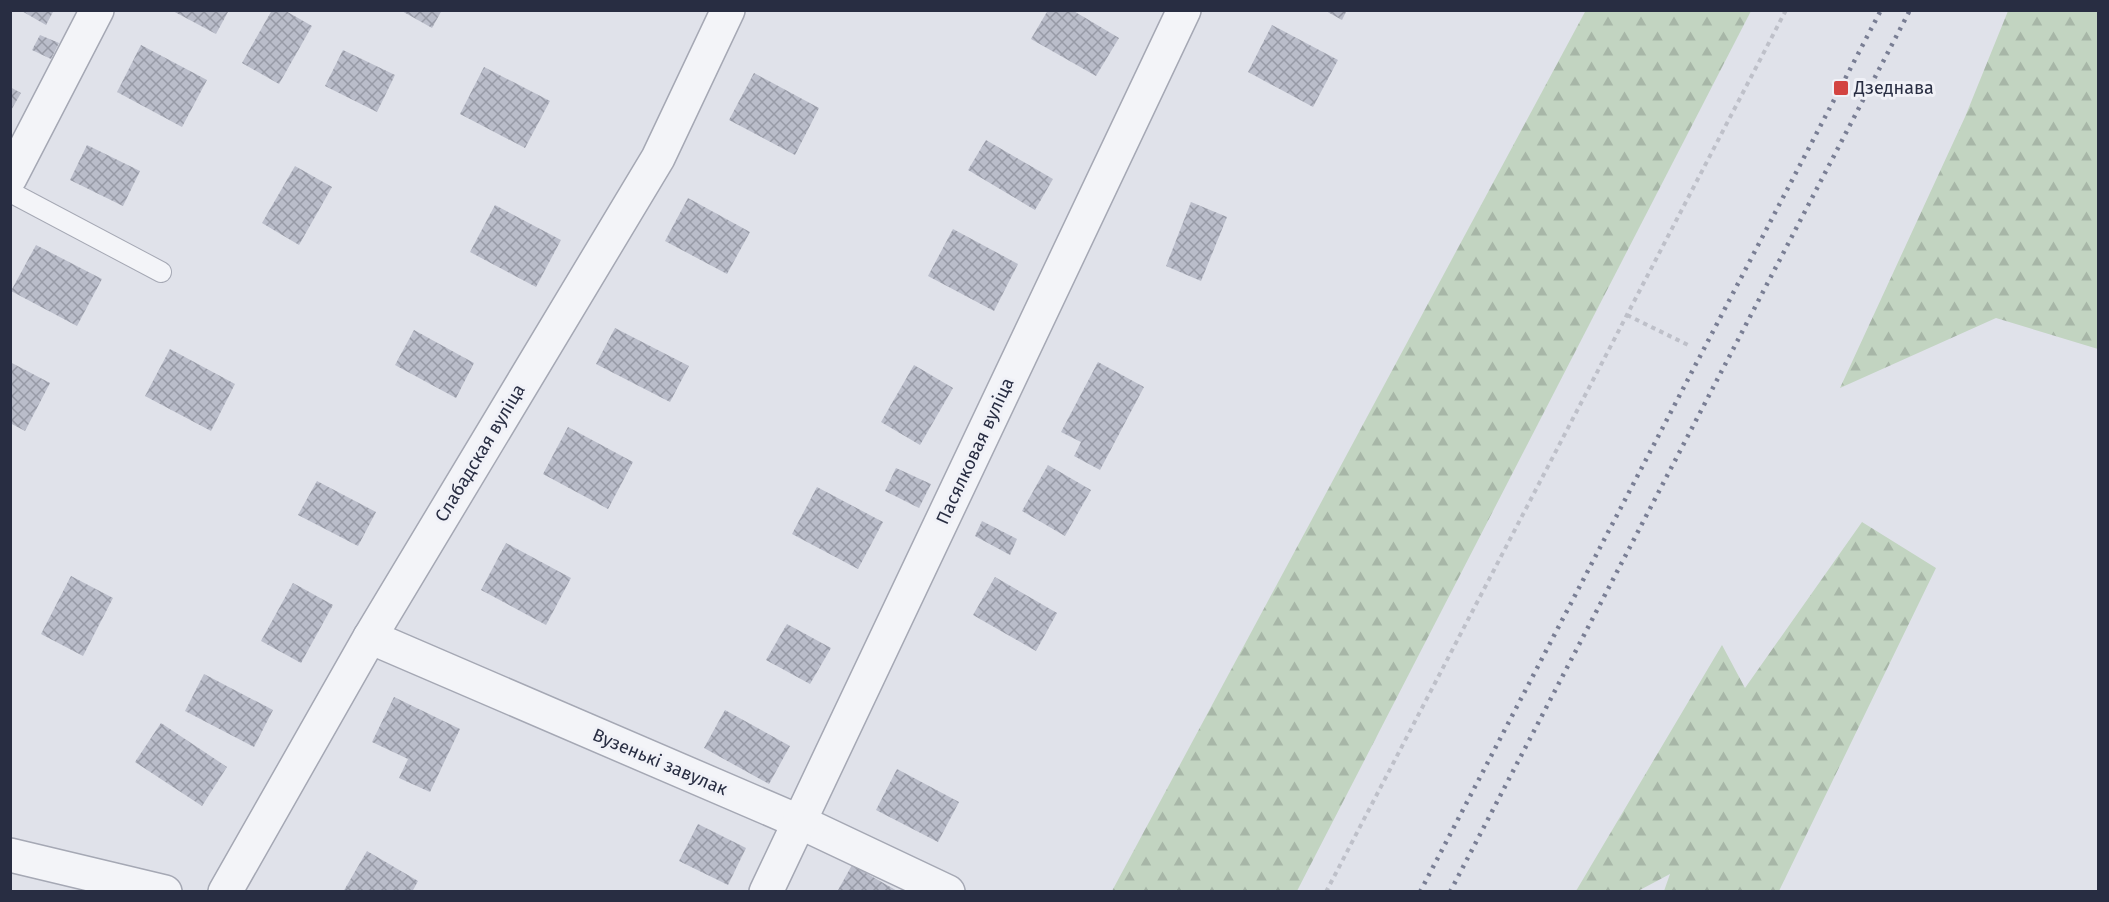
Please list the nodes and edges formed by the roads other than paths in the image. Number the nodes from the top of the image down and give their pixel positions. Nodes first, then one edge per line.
1 (97, 10) edge
2 (728, 10) edge
3 (1184, 10) edge
4 (10, 178) edge
5 (10, 192) edge
6 (162, 272) dead end
7 (370, 637) junction
8 (800, 822) junction
9 (10, 855) edge
10 (165, 891) edge
11 (225, 891) edge
12 (766, 891) edge
13 (948, 891) edge

1 - 4 street
2 - 7 street, Слабадская вуліца
3 - 8 street, Пасялковая вуліца
5 - 6 lane
7 - 8 street, Вузенькі завулак
7 - 11 street, Слабадская вуліца
8 - 12 street, Пасялковая вуліца
8 - 13 street, Вузенькі завулак
9 - 10 street

